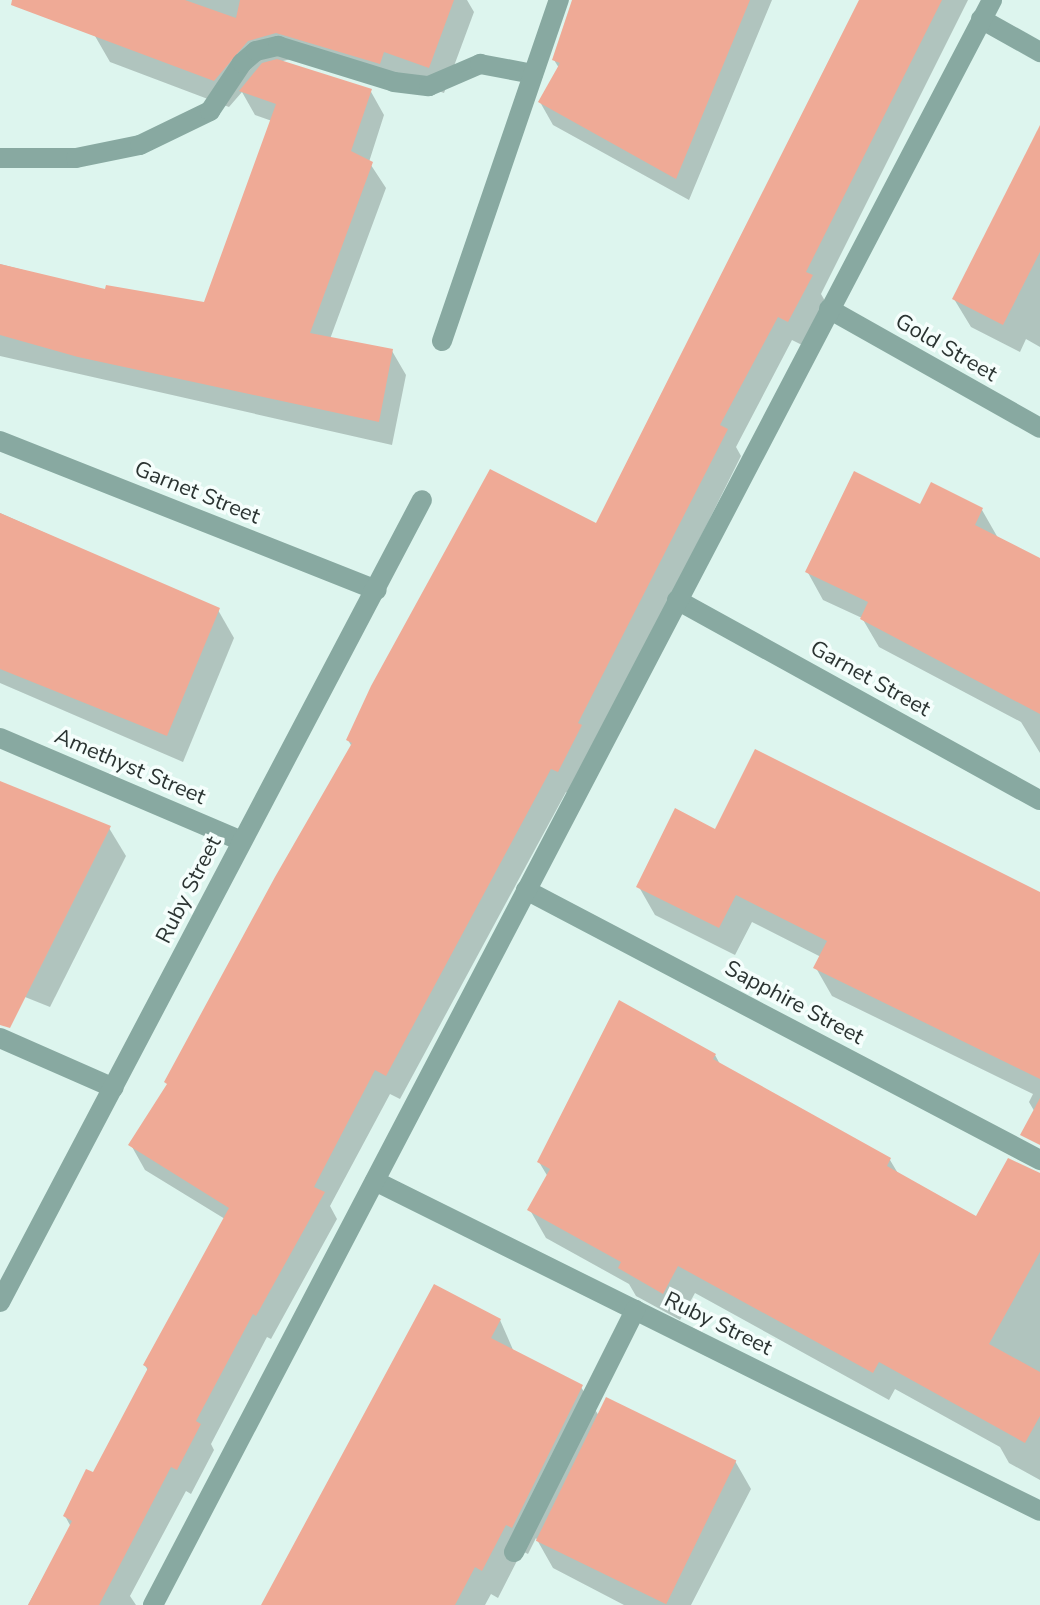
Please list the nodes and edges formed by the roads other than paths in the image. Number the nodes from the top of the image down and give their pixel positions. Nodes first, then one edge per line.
1 (559, 0) edge
2 (992, 0) edge
3 (981, 19) junction
4 (1040, 52) edge
5 (533, 74) junction
6 (0, 158) edge
7 (829, 309) junction
8 (442, 341) dead end
9 (1040, 428) edge
10 (0, 441) edge
11 (422, 500) dead end
12 (377, 590) junction
13 (677, 600) junction
14 (0, 738) edge
15 (1040, 800) edge
16 (241, 841) junction
17 (526, 890) junction
18 (0, 1038) edge
19 (114, 1088) junction
20 (1040, 1160) edge
21 (375, 1181) junction
22 (0, 1302) edge
23 (635, 1310) junction
24 (1040, 1511) edge
25 (514, 1552) dead end
26 (153, 1605) edge

1 - 5 street
2 - 3 street
3 - 4 street
3 - 7 street
5 - 6 street
5 - 8 street
7 - 9 street, Gold Street
7 - 13 street
10 - 12 street, Garnet Street
11 - 12 street, Ruby Street
12 - 16 street, Ruby Street
13 - 15 street, Garnet Street
13 - 17 street
14 - 16 street, Amethyst Street
16 - 19 street, Ruby Street
17 - 20 street, Sapphire Street
17 - 21 street
18 - 19 street
19 - 22 street, Ruby Street
21 - 23 street, Ruby Street
21 - 26 street
23 - 24 street, Ruby Street
23 - 25 street

